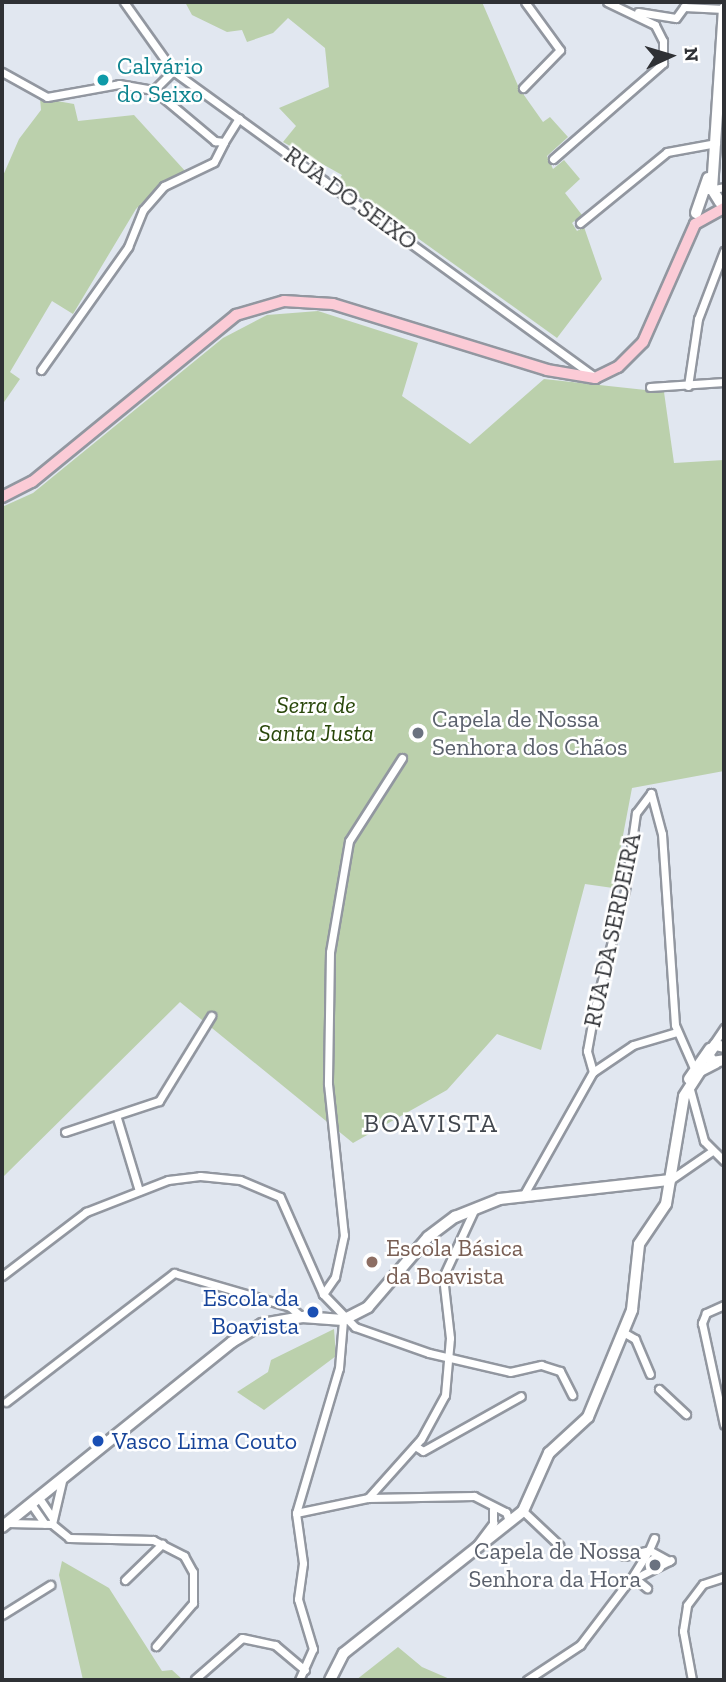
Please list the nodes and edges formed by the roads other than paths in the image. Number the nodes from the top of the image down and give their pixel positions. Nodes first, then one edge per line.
1 (124, 2) edge
2 (525, 2) edge
3 (607, 2) edge
4 (724, 8) edge
5 (632, 12) junction
6 (173, 71) junction
7 (2, 72) edge
8 (523, 88) dead end
9 (154, 90) junction
10 (239, 118) junction
11 (223, 142) junction
12 (716, 142) junction
13 (553, 159) dead end
14 (724, 187) edge
15 (709, 190) junction
16 (723, 203) edge
17 (696, 213) junction
18 (580, 223) dead end
19 (724, 251) edge
20 (680, 254) junction
21 (41, 370) dead end
22 (595, 378) junction
23 (724, 382) edge
24 (688, 386) junction
25 (650, 387) dead end
26 (2, 497) edge
27 (402, 758) dead end
28 (211, 1016) dead end
29 (724, 1029) edge
30 (677, 1032) junction
31 (717, 1056) edge
32 (689, 1064) junction
33 (593, 1072) junction
34 (689, 1086) junction
35 (117, 1118) junction
36 (65, 1132) dead end
37 (712, 1151) junction
38 (724, 1161) edge
39 (670, 1180) junction
40 (139, 1191) junction
41 (523, 1196) junction
42 (475, 1208) junction
43 (2, 1276) edge
44 (323, 1294) junction
45 (278, 1304) junction
46 (724, 1305) edge
47 (302, 1317) junction
48 (281, 1320) junction
49 (343, 1320) junction
50 (623, 1332) junction
51 (450, 1354) junction
52 (650, 1374) dead end
53 (659, 1389) dead end
54 (572, 1395) dead end
55 (521, 1396) dead end
56 (6, 1402) dead end
57 (686, 1414) dead end
58 (724, 1424) edge
59 (415, 1446) junction
60 (62, 1479) junction
61 (368, 1498) junction
62 (35, 1501) junction
63 (523, 1511) junction
64 (296, 1513) junction
65 (501, 1514) junction
66 (50, 1522) junction
67 (5, 1525) edge
68 (654, 1538) dead end
69 (162, 1544) junction
70 (559, 1545) dead end
71 (472, 1550) junction
72 (649, 1550) junction
73 (624, 1556) dead end
74 (724, 1577) edge
75 (125, 1580) dead end
76 (632, 1581) junction
77 (50, 1585) dead end
78 (647, 1588) dead end
79 (2, 1615) edge
80 (156, 1646) dead end
81 (305, 1670) junction
82 (195, 1679) edge
83 (299, 1680) edge
84 (330, 1680) edge
85 (527, 1680) edge
86 (692, 1680) edge

1 - 6 street, RUA DO SEIXO
2 - 8 street
3 - 5 street
4 - 5 street
4 - 12 street
5 - 13 street
6 - 9 street
6 - 10 street, RUA DO SEIXO
7 - 9 street
9 - 11 street
10 - 11 street
10 - 22 street, RUA DO SEIXO
11 - 21 street
12 - 15 street
12 - 18 street
14 - 15 street
15 - 16 street
15 - 17 street
16 - 17 main road
16 - 20 main road
17 - 20 main road
19 - 24 street
20 - 22 main road
22 - 26 main road
23 - 24 street
24 - 25 street
27 - 44 street
28 - 35 street
29 - 31 street
30 - 32 street
30 - 33 street, RUA DA SERDEIRA
30 - 33 street, RUA DA SERDEIRA
31 - 32 street
31 - 32 street
31 - 34 street
32 - 34 street
33 - 41 street, RUA DA SERDEIRA
34 - 37 street
34 - 39 street
35 - 36 street
35 - 40 street
37 - 38 street
37 - 39 street
39 - 41 street
39 - 50 street
40 - 43 street
40 - 44 street
41 - 42 street
42 - 49 street
42 - 51 street
44 - 49 street
45 - 47 street
45 - 48 street
45 - 56 street
46 - 58 street
47 - 48 street
47 - 49 street
48 - 60 street
49 - 51 street
49 - 64 street
50 - 52 street
50 - 63 street
51 - 54 street
51 - 59 street
53 - 57 street
55 - 59 street
59 - 61 street
60 - 62 street
60 - 66 street
61 - 64 street
61 - 65 street
62 - 66 street
62 - 67 street
63 - 65 street
63 - 70 street
64 - 81 street
65 - 71 street
65 - 71 street
66 - 67 street
66 - 69 street
68 - 72 street
69 - 75 street
69 - 80 street
71 - 84 street
72 - 73 street
72 - 76 street
72 - 76 street
74 - 86 street
76 - 78 street
76 - 85 street
77 - 79 street
81 - 82 street
81 - 83 street

